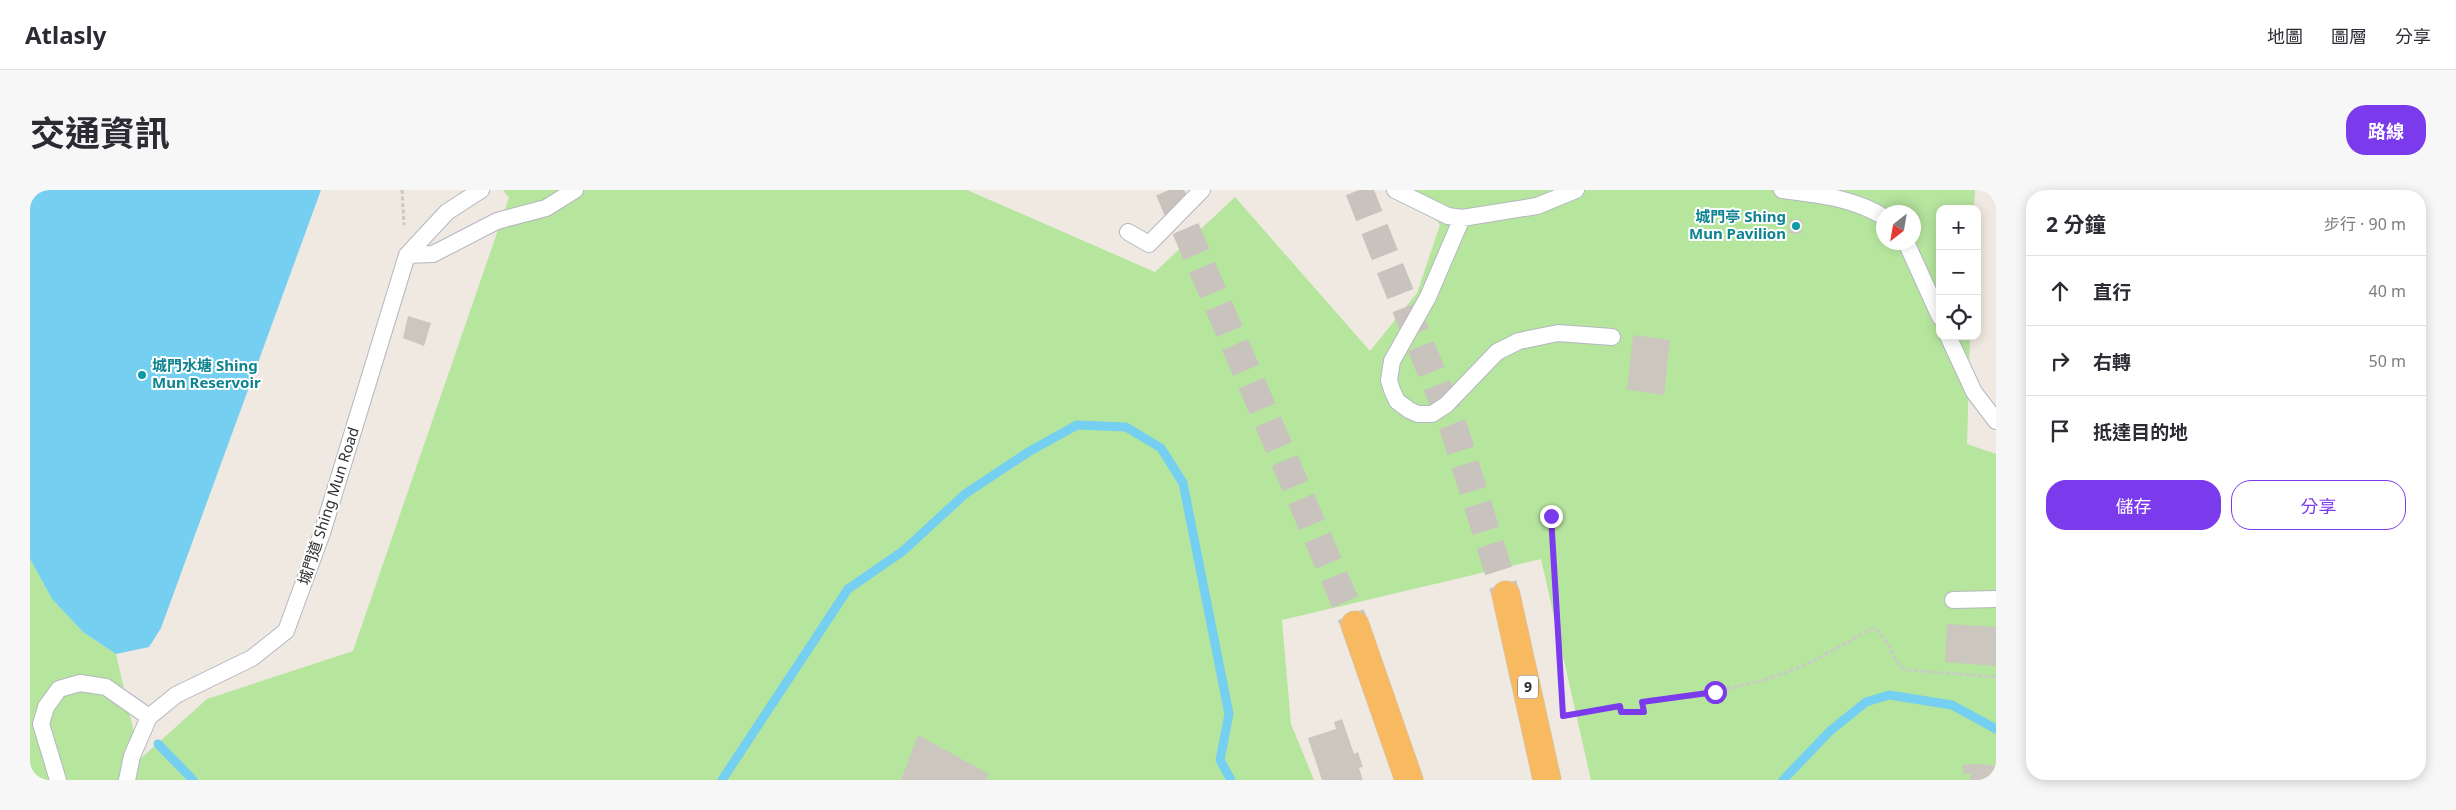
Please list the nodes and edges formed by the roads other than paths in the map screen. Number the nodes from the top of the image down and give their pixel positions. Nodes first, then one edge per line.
1 (481, 190) edge
2 (575, 190) edge
3 (1202, 190) edge
4 (1395, 190) edge
5 (1576, 190) edge
6 (1782, 190) edge
7 (1876, 213) edge
8 (1462, 218) junction
9 (1128, 232) dead end
10 (1910, 250) edge
11 (407, 255) junction
12 (1936, 308) edge
13 (1612, 337) dead end
14 (1950, 340) edge
15 (1995, 419) edge
16 (1506, 595) tunnel mouth
17 (1996, 599) edge
18 (1953, 600) dead end
19 (1355, 625) tunnel mouth
20 (149, 717) junction
21 (58, 780) edge
22 (128, 780) edge
23 (1410, 780) edge
24 (1547, 780) edge

1 - 11 lane, 城門道 Shing Mun Road
2 - 11 lane
3 - 9 lane
4 - 8 lane
5 - 8 lane
6 - 7 lane
8 - 13 lane
10 - 12 lane
11 - 20 lane, 城門道 Shing Mun Road
14 - 15 lane
16 - 24 highway, 9
17 - 18 lane
19 - 23 highway
20 - 21 lane
20 - 22 lane, 城門道 Shing Mun Road

